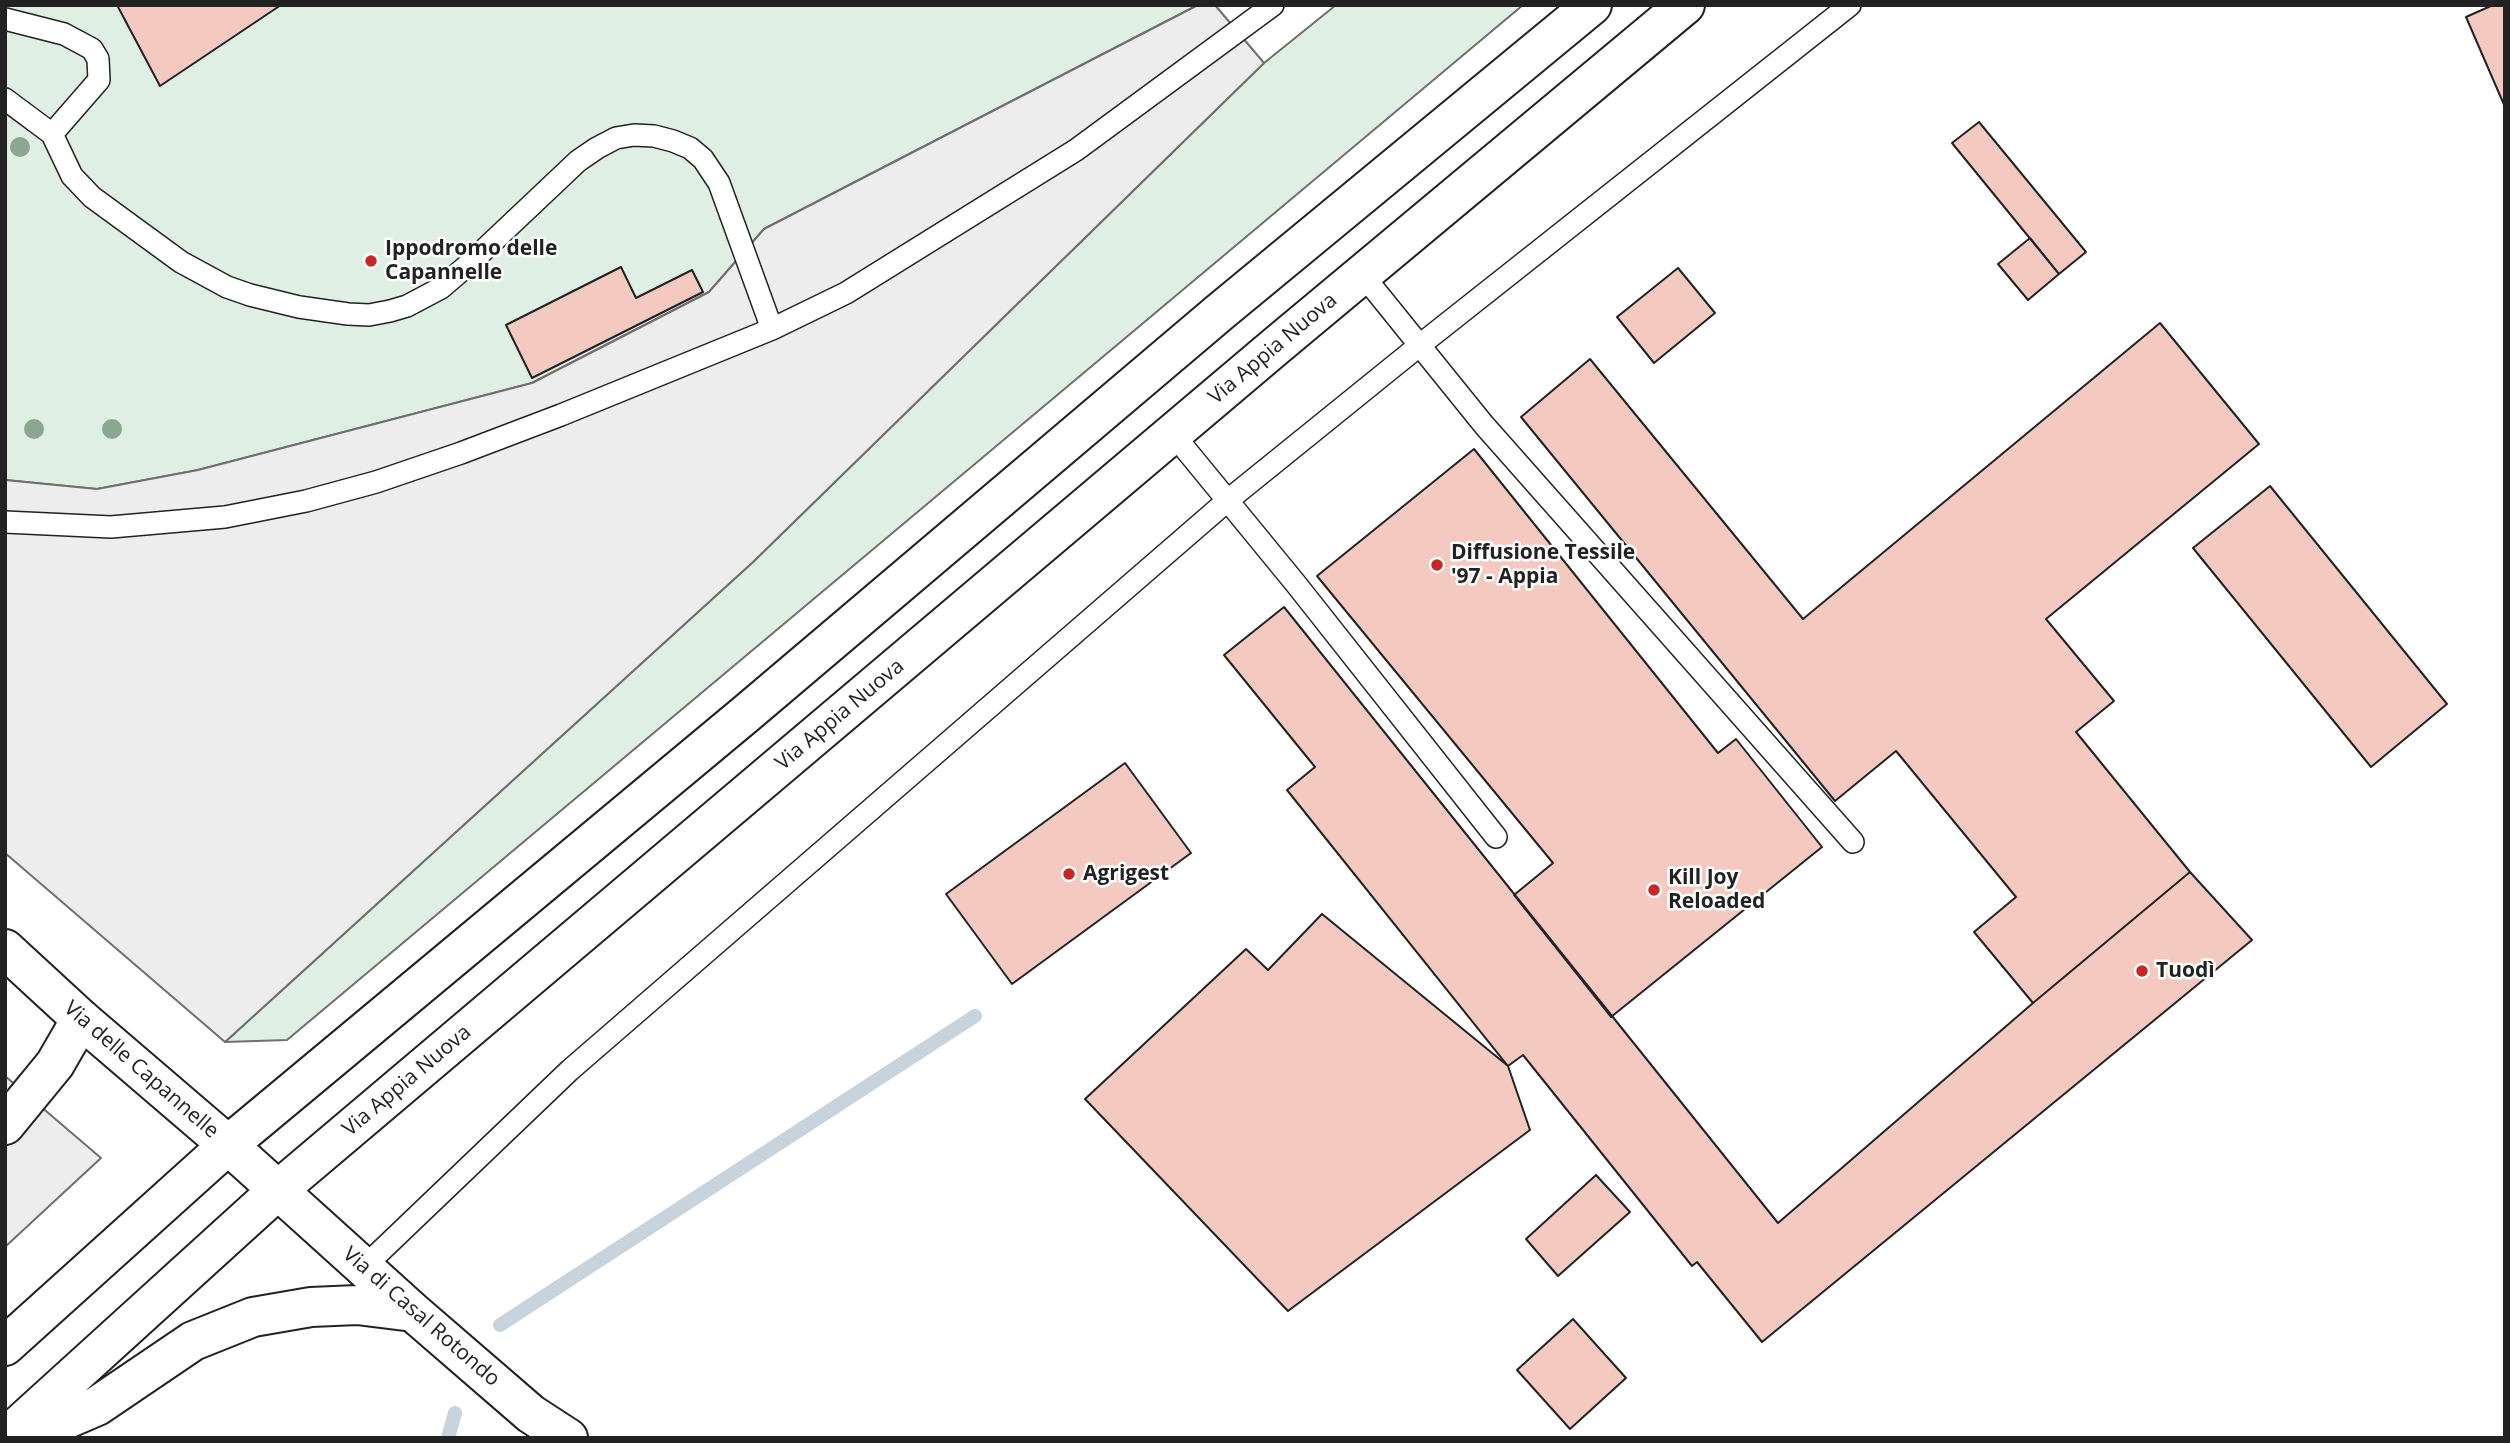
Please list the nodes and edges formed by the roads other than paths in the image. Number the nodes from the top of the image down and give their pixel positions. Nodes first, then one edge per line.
1 (1273, 5) edge
2 (1591, 5) edge
3 (1685, 5) edge
4 (1850, 5) edge
5 (5, 19) edge
6 (5, 99) edge
7 (52, 134) junction
8 (1362, 274) junction
9 (772, 328) junction
10 (1420, 345) junction
11 (1172, 434) junction
12 (1227, 501) junction
13 (5, 522) edge
14 (1496, 836) dead end
15 (1853, 842) dead end
16 (5, 949) edge
17 (81, 1018) junction
18 (5, 1125) edge
19 (228, 1145) junction
20 (278, 1190) junction
21 (364, 1267) junction
22 (413, 1312) junction
23 (5, 1346) edge
24 (5, 1438) edge
25 (23, 1438) edge
26 (568, 1438) edge

1 - 9 lane
2 - 19 main road
3 - 8 main road, Via Appia Nuova
4 - 10 lane
5 - 7 lane
6 - 7 lane
7 - 9 lane
8 - 10 lane
8 - 11 main road, Via Appia Nuova
9 - 13 lane
10 - 12 lane
10 - 15 lane
11 - 12 lane
11 - 20 main road, Via Appia Nuova
12 - 14 lane
12 - 21 lane
16 - 17 main road, Via delle Capannelle
17 - 18 main road
17 - 19 main road, Via delle Capannelle
19 - 20 main road, Via delle Capannelle
19 - 23 main road
20 - 21 main road, Via di Casal Rotondo
20 - 24 main road, Via Appia Nuova
21 - 22 main road, Via di Casal Rotondo
22 - 25 main road
22 - 26 main road, Via di Casal Rotondo

